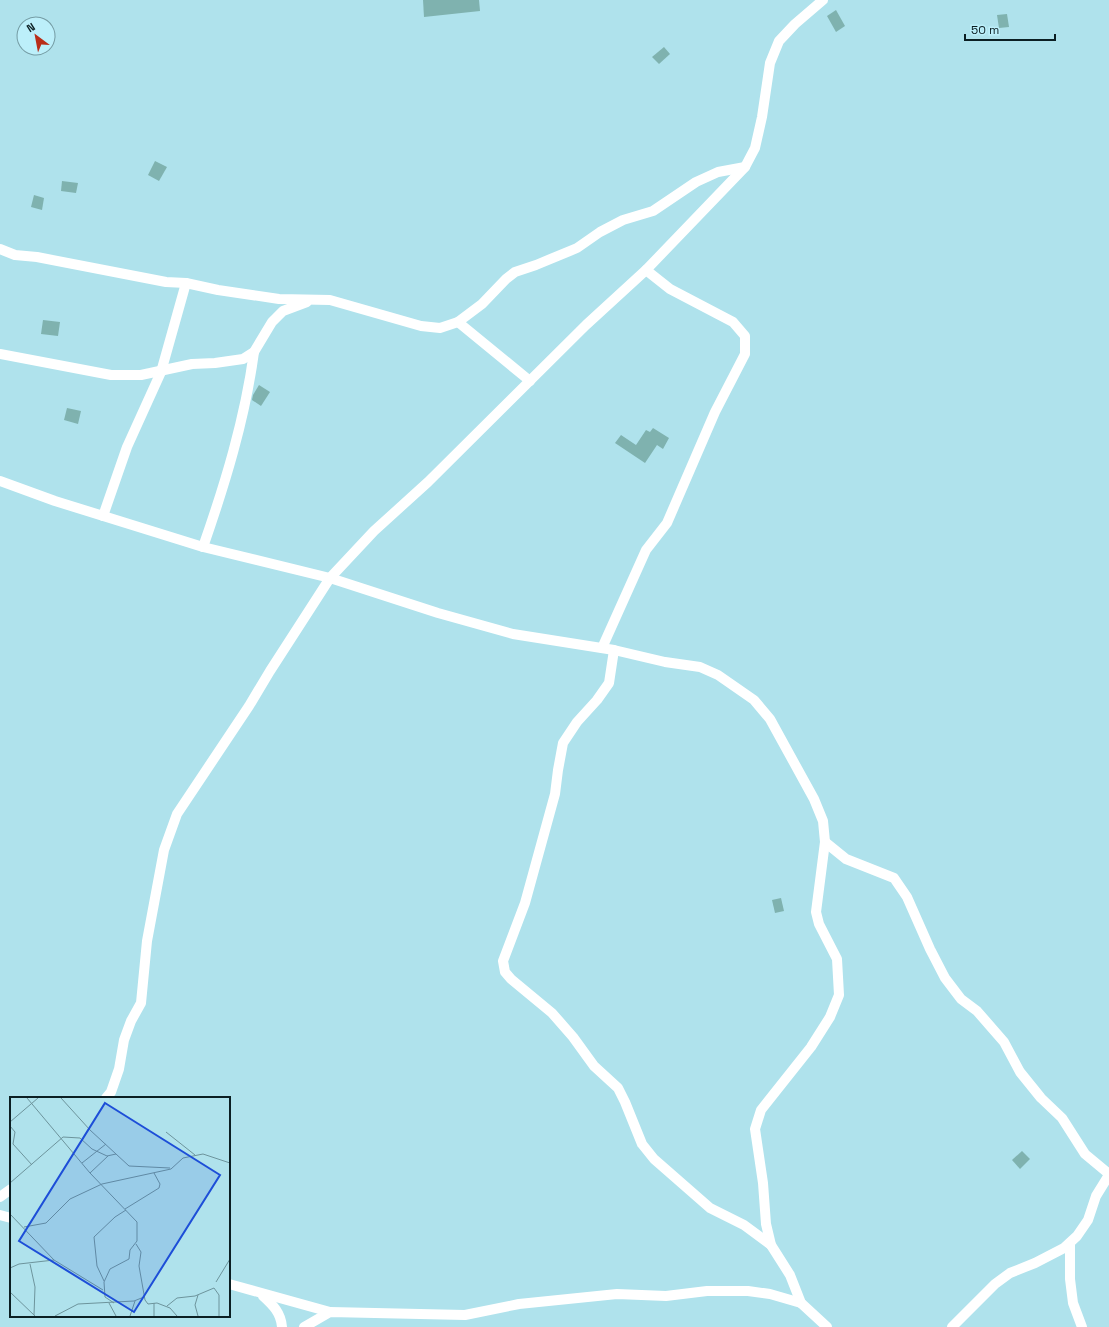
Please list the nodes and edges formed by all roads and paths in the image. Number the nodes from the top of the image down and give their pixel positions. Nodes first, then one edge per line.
1 (823, 0) edge
2 (745, 167) junction
3 (0, 249) edge
4 (646, 270) junction
5 (186, 283) junction
6 (313, 300) junction
7 (458, 322) junction
8 (254, 352) junction
9 (0, 354) edge
10 (161, 372) junction
11 (530, 381) junction
12 (0, 481) edge
13 (103, 516) junction
14 (202, 547) junction
15 (330, 578) junction
16 (602, 648) junction
17 (614, 650) junction
18 (824, 842) junction
19 (107, 1097) edge
20 (1109, 1174) edge
21 (10, 1190) edge
22 (0, 1197) edge
23 (0, 1215) edge
24 (10, 1218) edge
25 (1070, 1243) junction
26 (771, 1245) junction
27 (230, 1284) edge
28 (262, 1294) junction
29 (801, 1303) junction
30 (330, 1312) junction
31 (282, 1327) edge
32 (304, 1327) edge
33 (827, 1327) edge
34 (952, 1327) edge
35 (1082, 1327) edge

1 - 2 street
2 - 4 street
2 - 7 street
3 - 5 street
4 - 11 street
4 - 16 street
5 - 6 street
5 - 10 street
6 - 7 street
6 - 8 street
7 - 11 street
8 - 10 street
8 - 14 street
9 - 10 street
10 - 13 street
11 - 15 street
12 - 13 street
13 - 14 street
14 - 15 street
15 - 16 street
15 - 19 street
16 - 17 street
17 - 18 street
17 - 26 street
18 - 20 street
18 - 26 street
20 - 25 street
21 - 22 street
23 - 24 street
25 - 34 street
25 - 35 street
26 - 29 street
27 - 28 street
28 - 30 street
28 - 31 street
29 - 30 street
29 - 33 street
30 - 32 street

